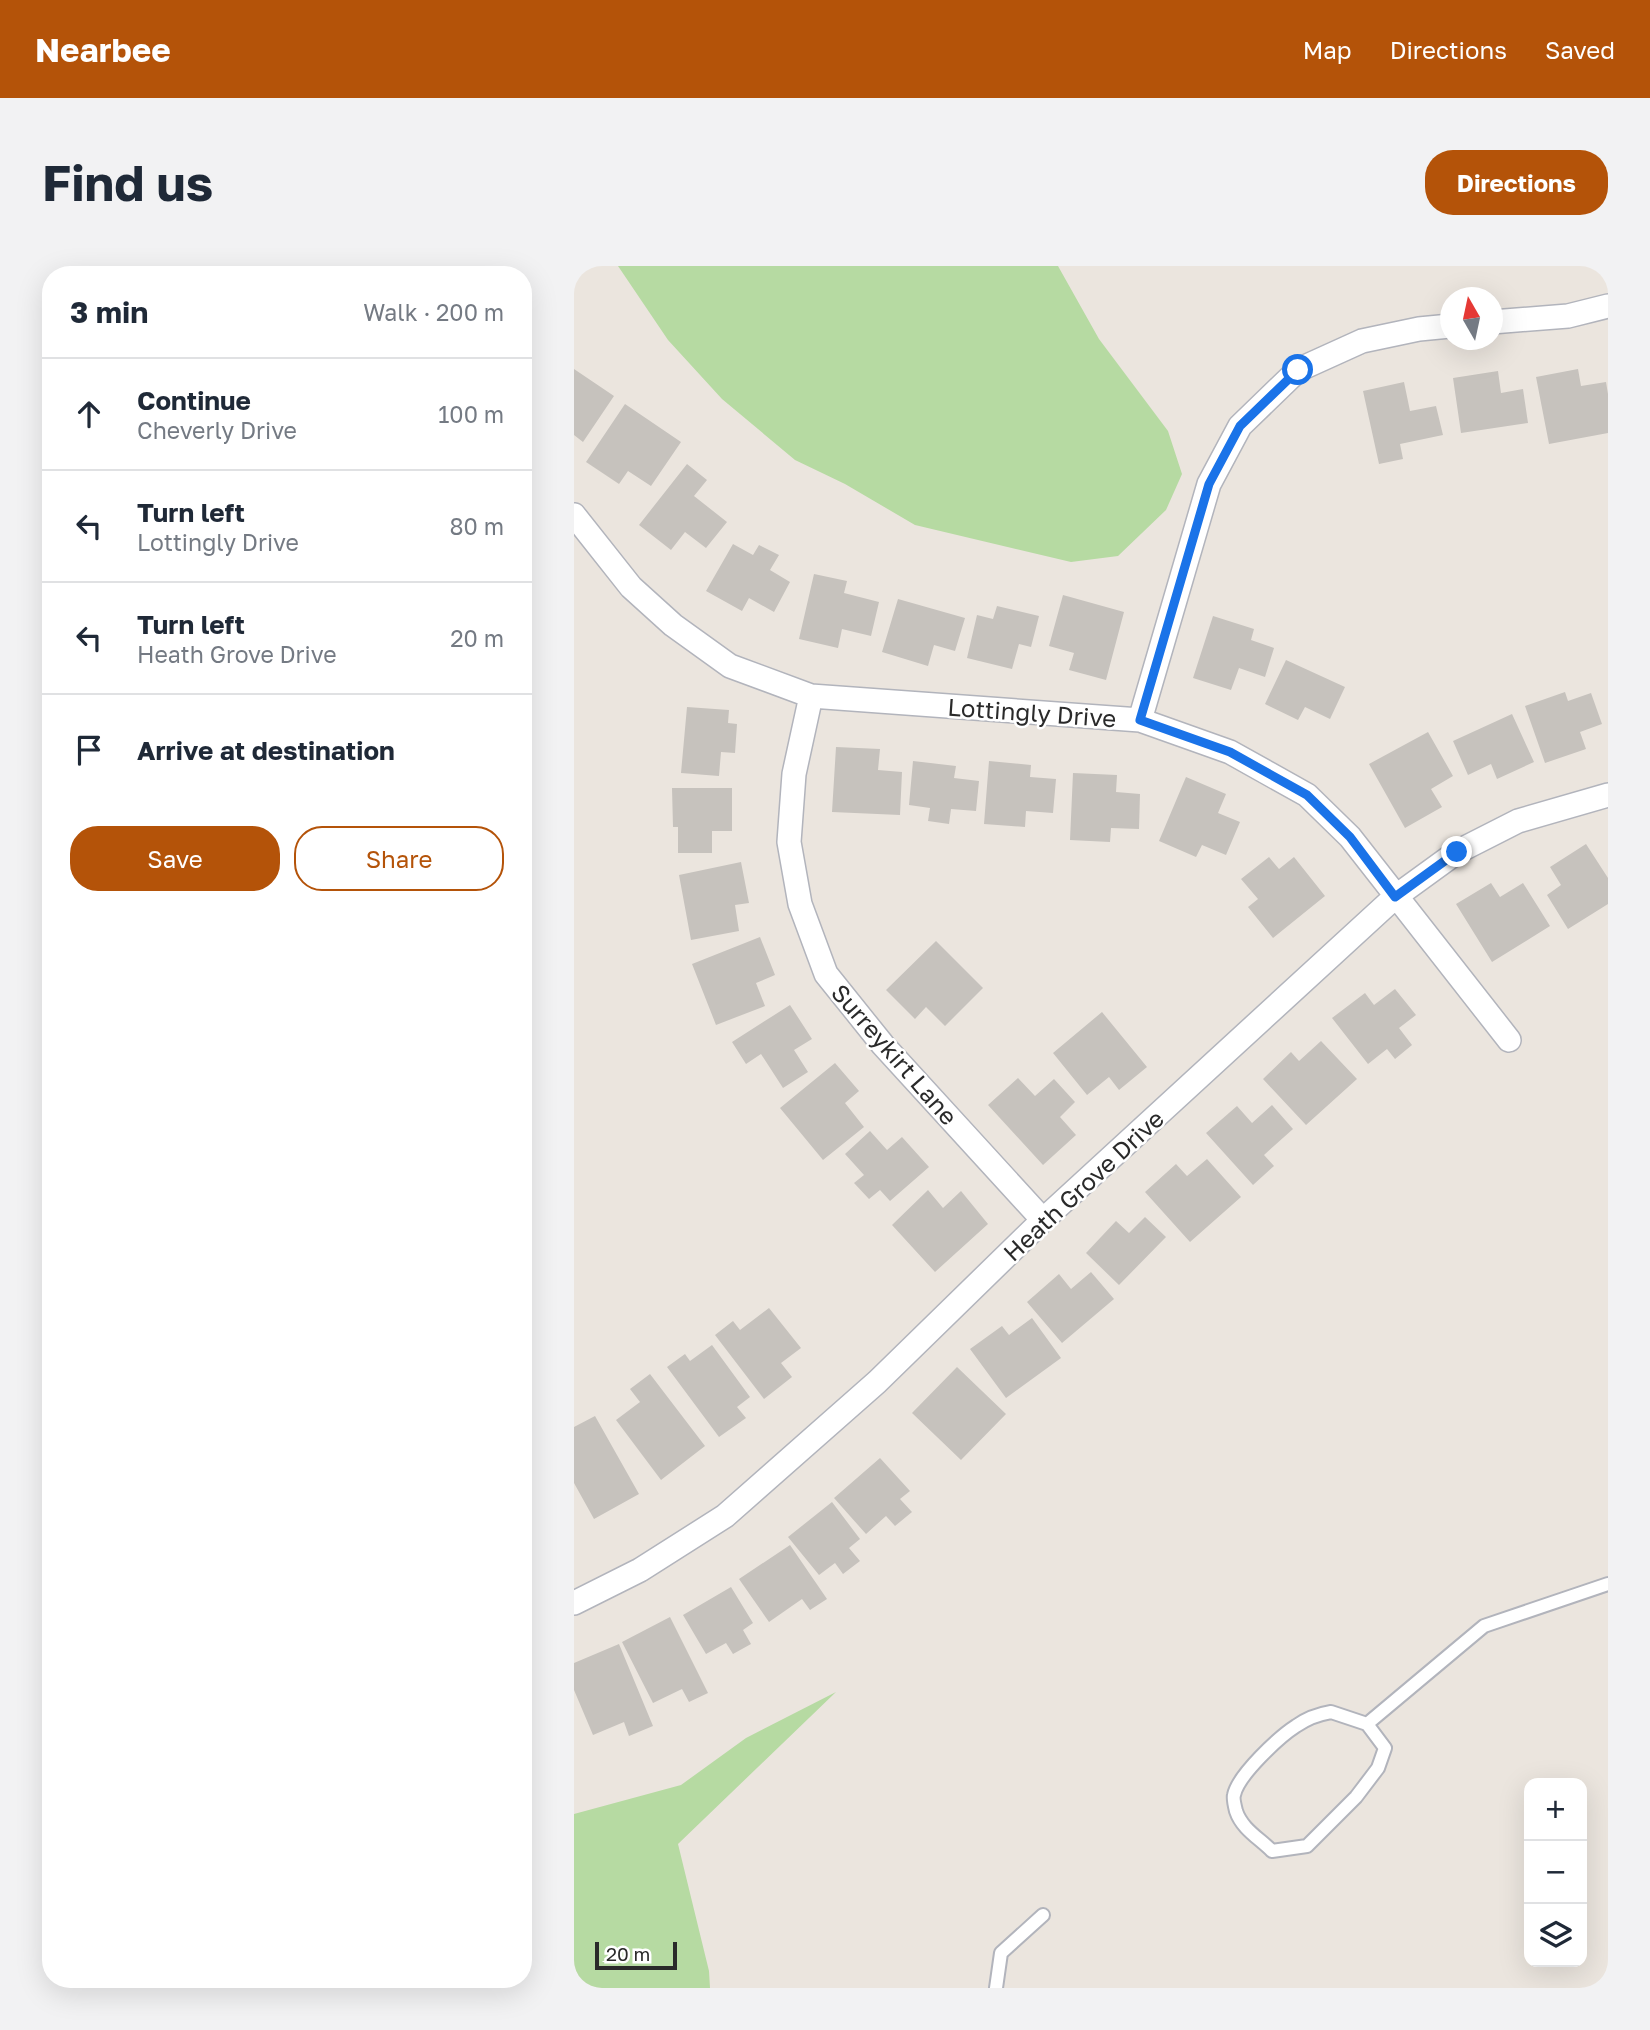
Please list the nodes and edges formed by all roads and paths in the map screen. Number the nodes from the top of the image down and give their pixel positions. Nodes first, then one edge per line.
1 (1608, 306) edge
2 (1503, 322) edge
3 (1440, 327) edge
4 (574, 515) edge
5 (811, 696) junction
6 (1140, 720) junction
7 (1608, 795) edge
8 (1395, 897) junction
9 (1509, 1040) dead end
10 (1043, 1220) junction
11 (1608, 1584) edge
12 (574, 1603) edge
13 (1367, 1724) junction
14 (1043, 1915) dead end
15 (996, 1988) edge

1 - 2 street
3 - 6 street
4 - 5 street, Lottingly Drive
5 - 6 street, Lottingly Drive
5 - 10 street, Surreykirt Lane
6 - 8 street, Lottingly Drive
7 - 8 street, Heath Grove Drive
8 - 9 street, Lottingly Drive
8 - 10 street, Heath Grove Drive
10 - 12 street, Heath Grove Drive
11 - 13 lane
13 - 13 lane
14 - 15 lane

